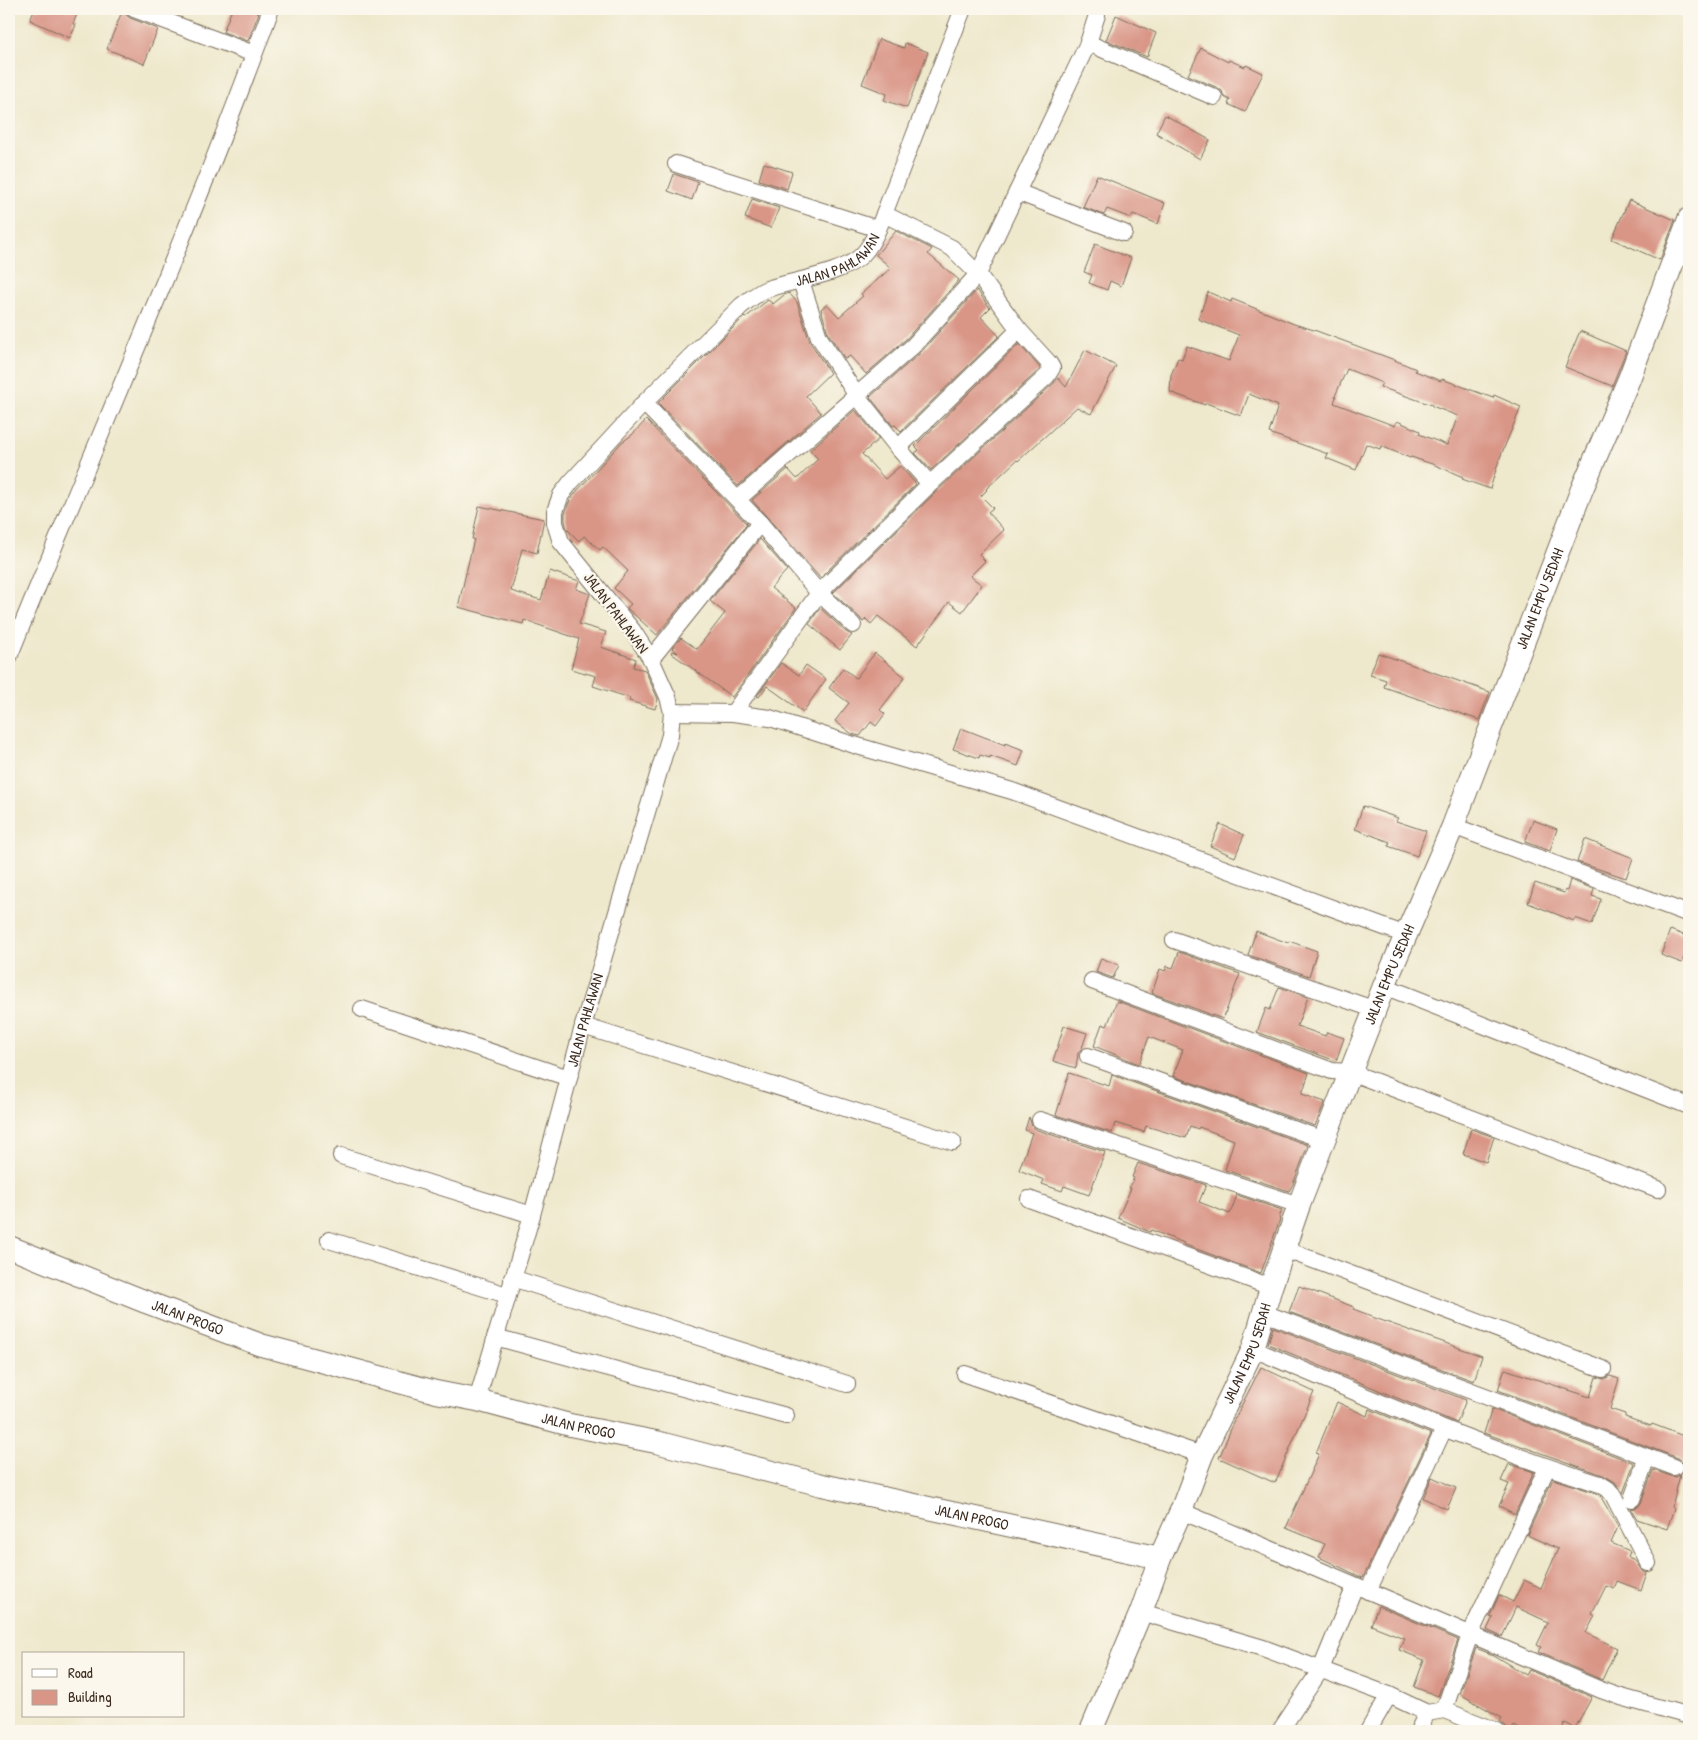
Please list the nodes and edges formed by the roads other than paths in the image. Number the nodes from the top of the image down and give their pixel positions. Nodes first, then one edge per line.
1 (134, 9) edge
2 (270, 9) edge
3 (963, 9) edge
4 (1094, 9) edge
5 (1088, 43) junction
6 (254, 54) junction
7 (1214, 97) dead end
8 (676, 164) dead end
9 (1017, 192) junction
10 (1689, 220) edge
11 (881, 222) junction
12 (1124, 233) dead end
13 (978, 274) junction
14 (801, 281) junction
15 (1019, 330) junction
16 (857, 396) junction
17 (644, 402) junction
18 (898, 448) junction
19 (930, 484) junction
20 (738, 499) junction
21 (760, 523) junction
22 (819, 593) junction
23 (853, 625) dead end
24 (9, 656) edge
25 (651, 659) junction
26 (672, 712) junction
27 (733, 713) junction
28 (1453, 826) junction
29 (1689, 914) edge
30 (1406, 935) junction
31 (1174, 940) dead end
32 (1092, 981) dead end
33 (1384, 986) junction
34 (362, 1009) dead end
35 (1376, 1010) junction
36 (583, 1026) junction
37 (1088, 1056) dead end
38 (1350, 1072) junction
39 (569, 1078) junction
40 (1689, 1106) edge
41 (1040, 1120) dead end
42 (1324, 1140) junction
43 (953, 1142) dead end
44 (341, 1156) dead end
45 (1658, 1189) dead end
46 (1029, 1199) dead end
47 (1299, 1205) junction
48 (532, 1215) junction
49 (329, 1240) dead end
50 (9, 1247) edge
51 (1284, 1249) junction
52 (512, 1278) junction
53 (1271, 1287) junction
54 (507, 1295) junction
55 (1264, 1313) junction
56 (495, 1337) junction
57 (1253, 1349) junction
58 (1603, 1369) dead end
59 (965, 1374) dead end
60 (847, 1384) dead end
61 (477, 1400) junction
62 (786, 1416) dead end
63 (1444, 1429) junction
64 (1202, 1455) junction
65 (1647, 1457) junction
66 (1674, 1467) dead end
67 (1547, 1468) junction
68 (1632, 1499) dead end
69 (1181, 1511) junction
70 (1160, 1558) junction
71 (1648, 1563) dead end
72 (1362, 1589) junction
73 (1142, 1612) junction
74 (1470, 1635) junction
75 (1321, 1669) junction
76 (1389, 1695) junction
77 (1444, 1710) junction
78 (1427, 1712) junction
79 (1689, 1716) edge
80 (1091, 1731) edge
81 (1280, 1731) edge
82 (1368, 1731) edge
83 (1418, 1731) edge
84 (1497, 1731) edge

1 - 6 street
2 - 6 street
3 - 11 street, JALAN PAHLAWAN
4 - 5 street
5 - 7 street
5 - 9 street
6 - 24 street
8 - 11 street
9 - 12 street
9 - 13 street
10 - 28 street, JALAN EMPU SEDAH
11 - 13 street
11 - 14 street, JALAN PAHLAWAN
13 - 15 street
13 - 16 street
14 - 16 street
14 - 17 street, JALAN PAHLAWAN
15 - 18 street
15 - 19 street
16 - 18 street
16 - 20 street
17 - 20 street
17 - 25 street, JALAN PAHLAWAN
18 - 19 street
19 - 22 street
20 - 21 street
21 - 22 street
21 - 25 street
22 - 23 street
22 - 27 street
25 - 26 street, JALAN PAHLAWAN
26 - 27 street
26 - 36 street, JALAN PAHLAWAN
27 - 30 street
28 - 29 street
28 - 30 street, JALAN EMPU SEDAH
30 - 33 street, JALAN EMPU SEDAH
31 - 35 street
32 - 38 street
33 - 35 street, JALAN EMPU SEDAH
33 - 40 street
34 - 39 street
35 - 38 street, JALAN EMPU SEDAH
36 - 39 street, JALAN PAHLAWAN
36 - 43 street
37 - 42 street
38 - 42 street, JALAN EMPU SEDAH
38 - 45 street
39 - 48 street, JALAN PAHLAWAN
41 - 47 street
42 - 47 street, JALAN EMPU SEDAH
44 - 48 street
46 - 53 street
47 - 51 street, JALAN EMPU SEDAH
48 - 52 street, JALAN PAHLAWAN
49 - 54 street
50 - 61 street, JALAN PROGO
51 - 53 street, JALAN EMPU SEDAH
51 - 58 street
52 - 54 street, JALAN PAHLAWAN
52 - 60 street
53 - 55 street, JALAN EMPU SEDAH
54 - 56 street, JALAN PAHLAWAN
55 - 57 street, JALAN EMPU SEDAH
55 - 65 street
56 - 61 street, JALAN PAHLAWAN
56 - 62 street
57 - 63 street
57 - 64 street, JALAN EMPU SEDAH
59 - 64 street
61 - 70 street, JALAN PROGO
63 - 67 street
63 - 72 street
64 - 69 street, JALAN EMPU SEDAH
65 - 66 street
65 - 68 street
67 - 71 street
67 - 74 street
69 - 70 street, JALAN EMPU SEDAH
69 - 72 street
70 - 73 street, JALAN EMPU SEDAH
72 - 74 street
72 - 75 street
73 - 75 street
73 - 80 street, JALAN EMPU SEDAH
74 - 77 street
74 - 79 street
75 - 76 street
75 - 81 street
76 - 78 street
76 - 82 street
77 - 78 street
77 - 84 street
78 - 83 street

